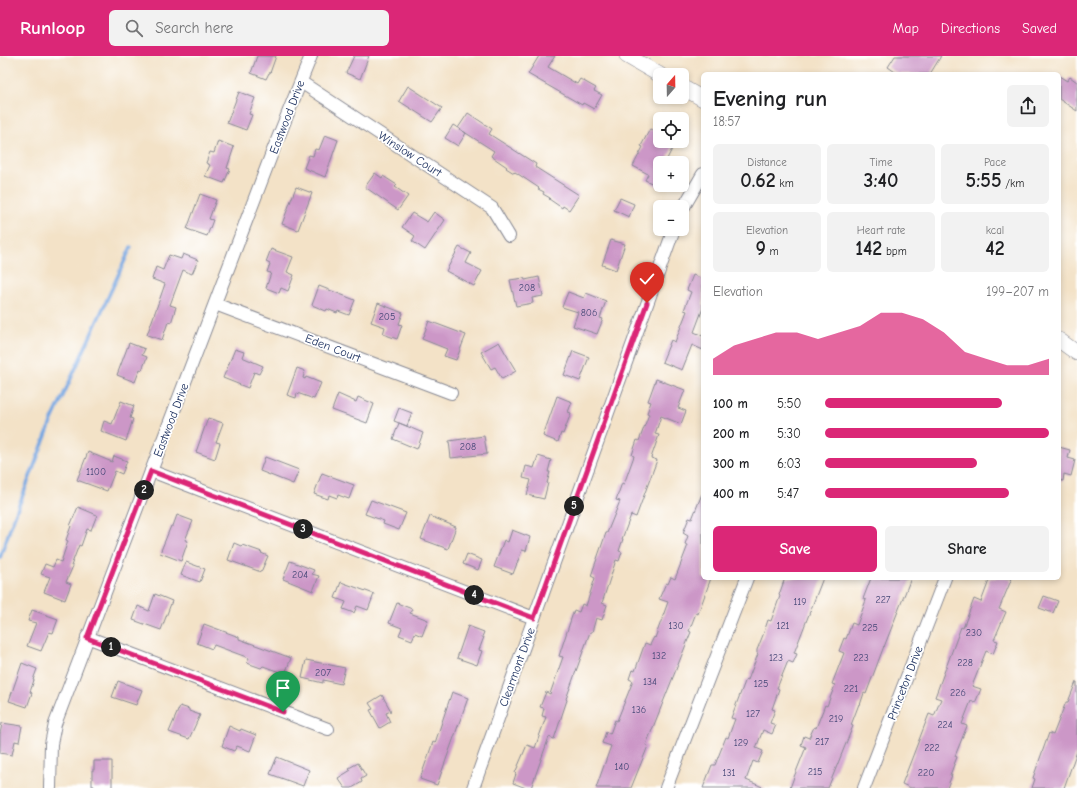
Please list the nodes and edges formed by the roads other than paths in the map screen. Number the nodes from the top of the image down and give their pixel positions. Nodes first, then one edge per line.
1 (311, 56) edge
2 (626, 56) edge
3 (653, 71) edge
4 (301, 82) junction
5 (689, 91) edge
6 (701, 98) edge
7 (701, 177) edge
8 (688, 200) edge
9 (510, 236) dead end
10 (671, 236) edge
11 (215, 304) junction
12 (1061, 341) edge
13 (1077, 353) edge
14 (451, 393) dead end
15 (151, 471) junction
16 (746, 580) edge
17 (944, 580) edge
18 (534, 618) junction
19 (87, 638) junction
20 (328, 729) dead end
21 (50, 788) edge
22 (473, 788) edge
23 (666, 788) edge
24 (864, 788) edge

1 - 4 street, Eastwood Drive
2 - 3 street
4 - 9 street, Winslow Court
4 - 11 street, Eastwood Drive
5 - 6 street
7 - 8 street
10 - 18 street, Clearmont Drive
11 - 14 street, Eden Court
11 - 15 street, Eastwood Drive
12 - 13 street
15 - 18 street
15 - 19 street, Eastwood Drive
16 - 23 street
17 - 24 street, Princeton Drive
18 - 22 street, Clearmont Drive
19 - 20 street
19 - 21 street, Eastwood Drive

